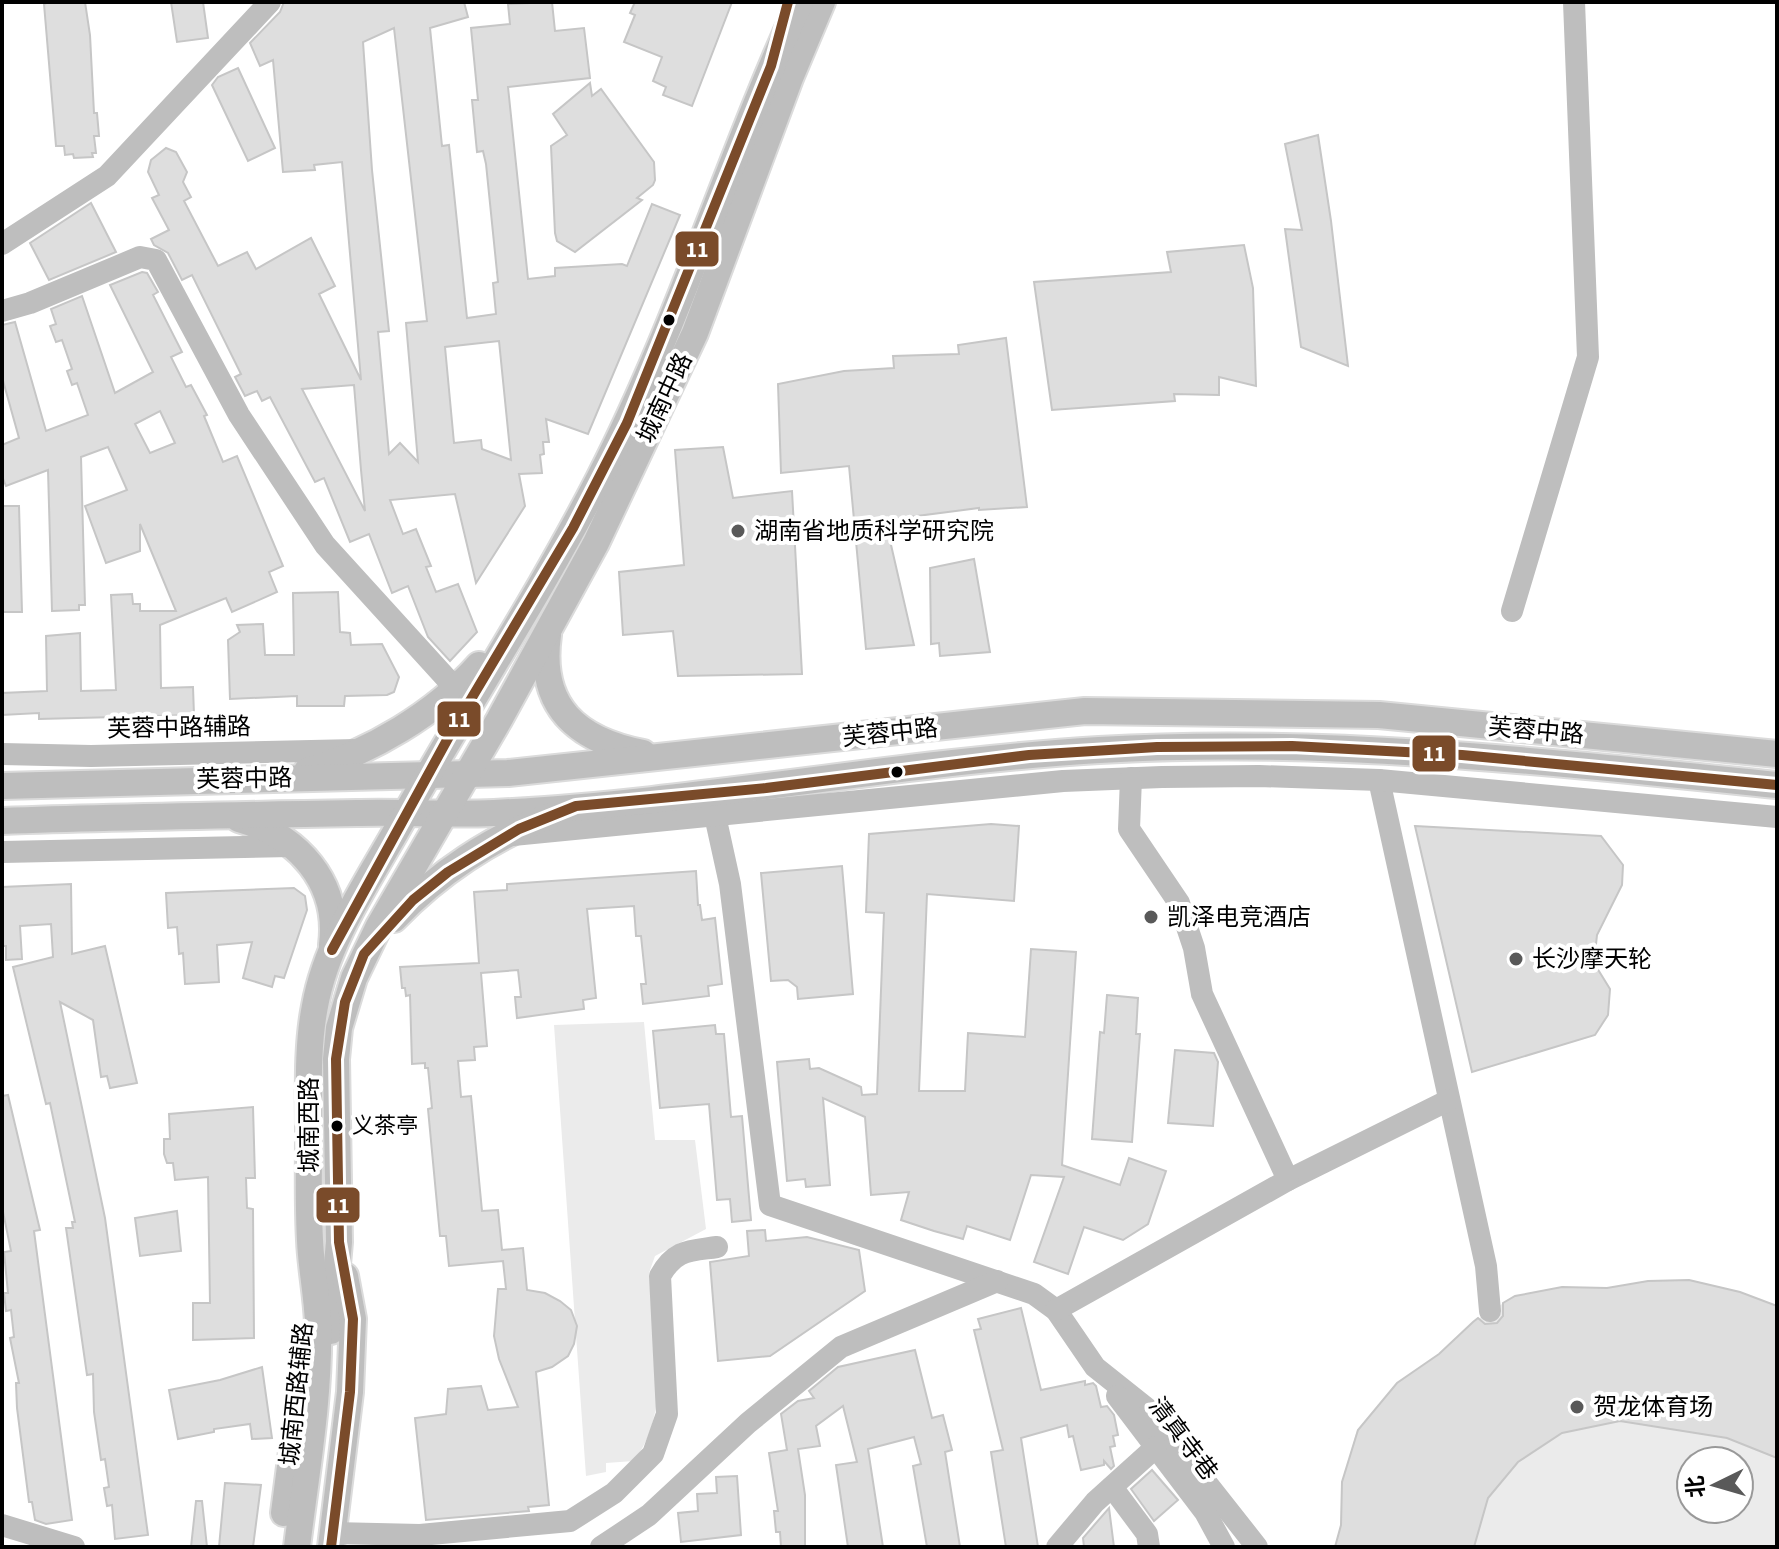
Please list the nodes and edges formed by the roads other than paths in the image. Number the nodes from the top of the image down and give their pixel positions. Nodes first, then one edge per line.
1 (270, 2) edge
2 (788, 2) edge
3 (800, 2) edge
4 (822, 2) edge
5 (831, 2) edge
6 (1574, 2) edge
7 (780, 72) junction
8 (2, 244) edge
9 (2, 311) edge
10 (528, 607) junction
11 (1512, 611) dead end
12 (550, 626) junction
13 (456, 689) junction
14 (358, 750) junction
15 (2, 754) edge
16 (1777, 754) edge
17 (674, 756) junction
18 (427, 775) junction
19 (467, 775) junction
20 (285, 778) junction
21 (1131, 778) junction
22 (1379, 780) junction
23 (1777, 785) edge
24 (2, 786) edge
25 (713, 804) junction
26 (576, 806) junction
27 (405, 813) junction
28 (444, 814) junction
29 (228, 816) junction
30 (1777, 817) edge
31 (2, 821) edge
32 (508, 836) junction
33 (291, 846) junction
34 (2, 852) edge
35 (332, 952) junction
36 (364, 954) junction
37 (1449, 1100) junction
38 (1288, 1180) junction
39 (717, 1247) dead end
40 (997, 1281) junction
41 (1056, 1310) junction
42 (1490, 1311) dead end
43 (1095, 1367) junction
44 (1156, 1447) junction
45 (1112, 1487) junction
46 (2, 1525) edge
47 (309, 1542) edge
48 (74, 1547) edge
49 (601, 1547) edge
50 (1057, 1547) edge
51 (1149, 1547) edge
52 (1224, 1547) edge
53 (1257, 1547) edge

1 - 8 street
2 - 7 main road
3 - 7 main road, 城南中路
4 - 7 main road, 城南中路
5 - 7 main road
6 - 11 street
7 - 10 main road, 城南中路
7 - 12 main road, 城南中路
9 - 13 street
10 - 13 main road
10 - 18 main road, 城南中路
12 - 17 main road
12 - 19 main road, 城南中路
13 - 14 main road
14 - 15 street, 芙蓉中路辅路
14 - 20 main road
16 - 17 main road, 芙蓉中路
17 - 19 main road, 芙蓉中路
18 - 19 main road, 芙蓉中路
18 - 20 main road, 芙蓉中路
18 - 27 main road, 城南西路
19 - 28 main road, 城南西路
20 - 24 main road, 芙蓉中路
21 - 22 street
21 - 25 street
21 - 38 street
22 - 30 street
22 - 37 street
23 - 25 main road, 芙蓉中路
25 - 26 main road, 芙蓉中路
25 - 32 street
25 - 40 street
26 - 28 main road, 芙蓉中路
26 - 32 main road
27 - 28 main road, 芙蓉中路
27 - 29 main road, 芙蓉中路
27 - 35 main road, 城南西路
28 - 36 main road, 城南西路
29 - 31 main road, 芙蓉中路
29 - 33 main road
32 - 36 main road
33 - 34 street
33 - 35 main road
35 - 47 main road, 城南西路
36 - 47 main road, 城南西路
37 - 38 street
37 - 42 street
38 - 41 street
39 - 47 street
40 - 41 street
40 - 49 street
41 - 43 street
43 - 44 street, 清真寺巷
43 - 53 street
44 - 45 street
44 - 52 street, 清真寺巷
45 - 50 street
45 - 51 street
46 - 48 street

